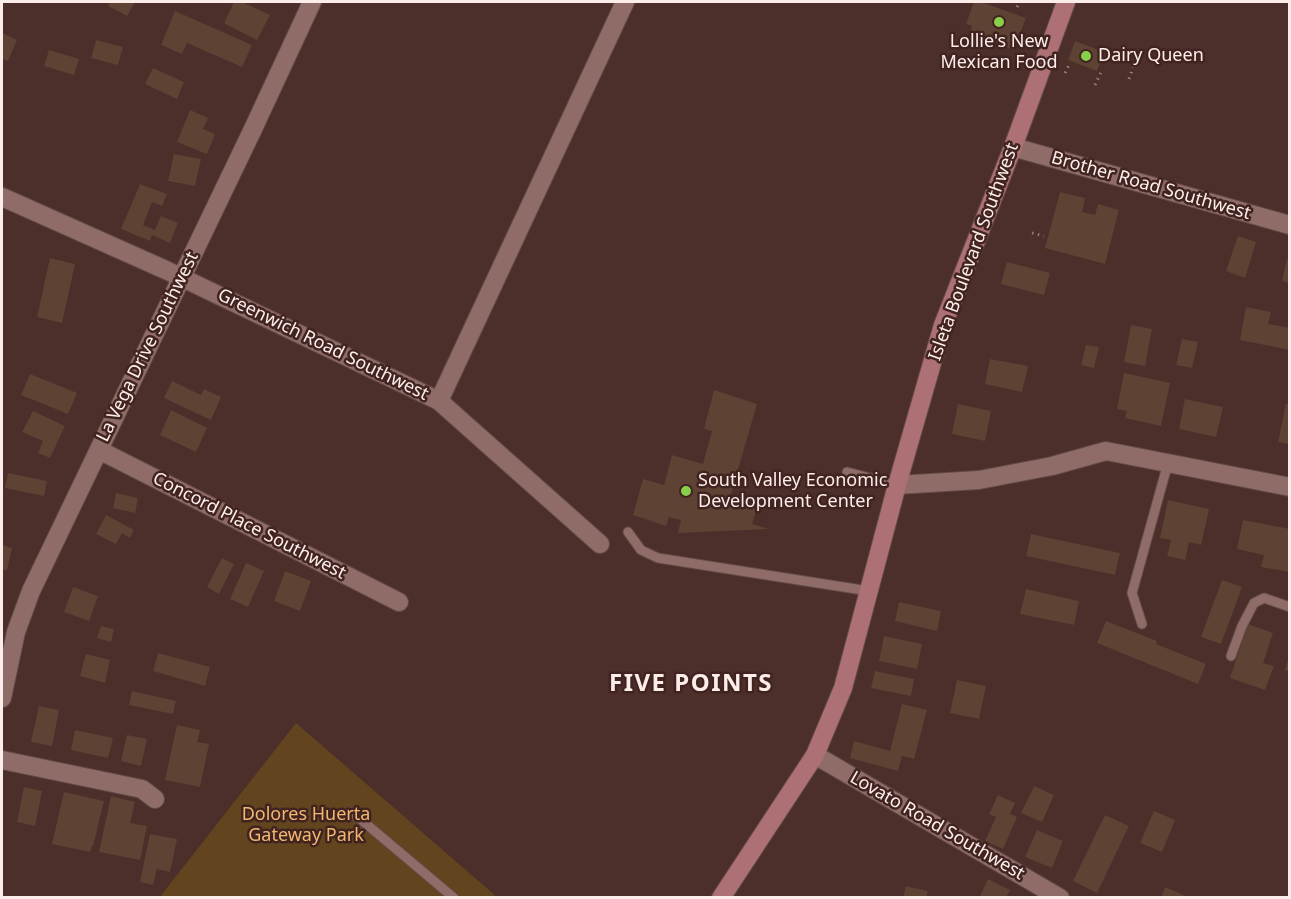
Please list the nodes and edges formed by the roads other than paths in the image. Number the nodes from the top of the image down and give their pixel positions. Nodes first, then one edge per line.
1 (312, 2) edge
2 (624, 2) edge
3 (1066, 2) edge
4 (1013, 147) junction
5 (2, 197) edge
6 (1290, 225) edge
7 (182, 278) junction
8 (439, 401) junction
9 (99, 450) junction
10 (1168, 463) junction
11 (847, 472) dead end
12 (897, 485) junction
13 (1290, 488) edge
14 (628, 532) dead end
15 (600, 544) dead end
16 (869, 591) junction
17 (399, 602) dead end
18 (1290, 607) edge
19 (1142, 624) dead end
20 (1231, 656) dead end
21 (2, 698) edge
22 (815, 755) junction
23 (2, 760) edge
24 (155, 799) dead end
25 (352, 812) dead end
26 (454, 897) edge
27 (721, 897) edge
28 (1060, 897) edge

1 - 7 street, La Vega Drive Southwest
2 - 8 street, Greenwich Road Southwest
3 - 4 main road, Isleta Boulevard Southwest
4 - 6 street, Brother Road Southwest
4 - 12 main road, Isleta Boulevard Southwest
5 - 7 street, Greenwich Road Southwest
7 - 8 street, Greenwich Road Southwest
7 - 9 street, La Vega Drive Southwest
8 - 15 street
9 - 17 street, Concord Place Southwest
9 - 21 street, La Vega Drive Southwest
10 - 12 street
10 - 13 street
10 - 19 lane
11 - 12 lane
12 - 16 main road, Isleta Boulevard Southwest
14 - 16 lane
16 - 22 main road, Isleta Boulevard Southwest
18 - 20 lane
22 - 27 main road, Isleta Boulevard Southwest
22 - 28 street, Lovato Road Southwest
23 - 24 street
25 - 26 lane

